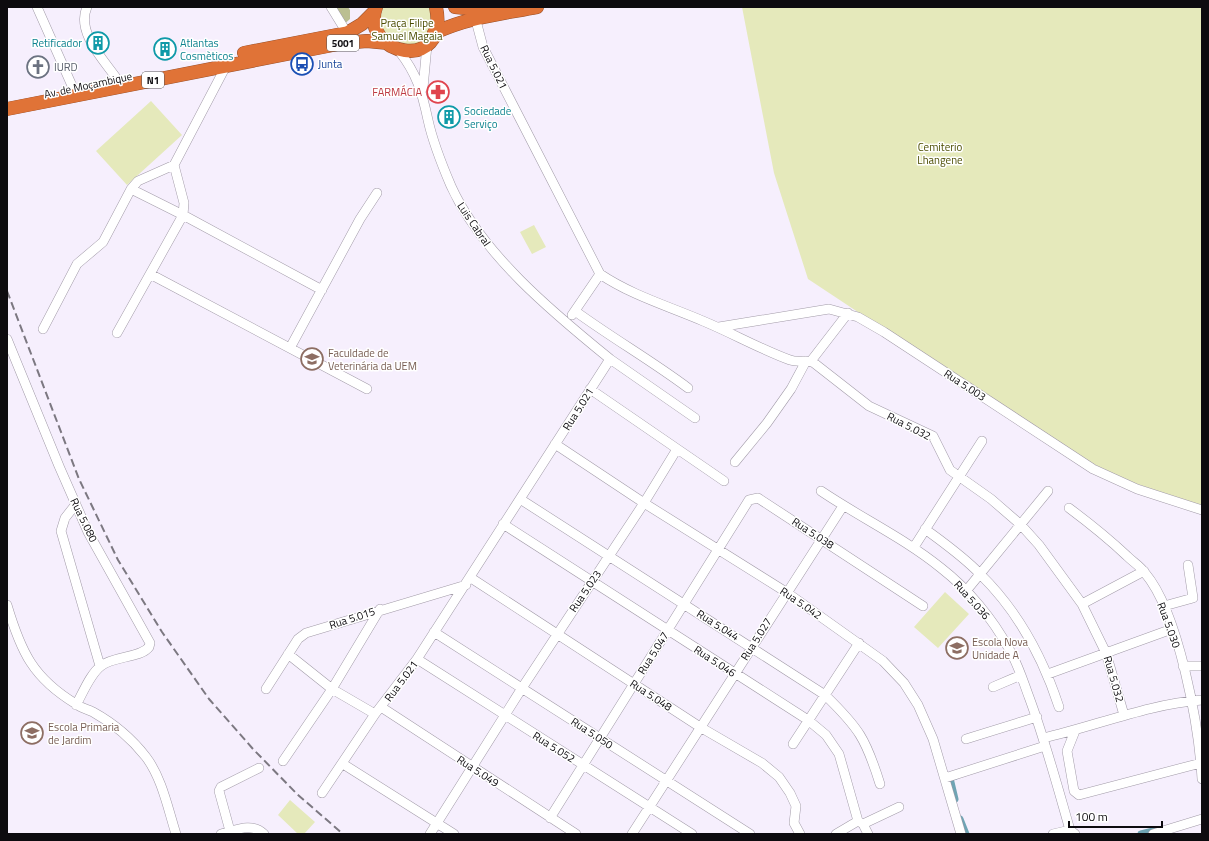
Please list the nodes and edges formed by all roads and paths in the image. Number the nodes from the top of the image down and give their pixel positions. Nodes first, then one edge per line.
1 (37, 7) edge
2 (87, 7) edge
3 (331, 7) edge
4 (436, 7) edge
5 (455, 7) edge
6 (489, 7) edge
7 (537, 7) edge
8 (375, 9) edge
9 (475, 17) junction
10 (347, 33) junction
11 (434, 33) junction
12 (388, 43) junction
13 (427, 45) junction
14 (400, 51) junction
15 (298, 52) joint
16 (226, 66) junction
17 (117, 79) junction
18 (73, 88) junction
19 (424, 100) junction
20 (7, 101) edge
21 (7, 109) edge
22 (174, 165) junction
23 (131, 189) junction
24 (377, 193) dead end
25 (183, 215) junction
26 (150, 274) junction
27 (600, 274) junction
28 (322, 290) junction
29 (575, 311) junction
30 (848, 313) junction
31 (566, 322) junction
32 (718, 327) junction
33 (43, 329) dead end
34 (117, 333) dead end
35 (7, 339) edge
36 (290, 348) junction
37 (610, 359) junction
38 (809, 361) junction
39 (688, 388) dead end
40 (367, 389) dead end
41 (590, 389) junction
42 (695, 418) dead end
43 (982, 441) dead end
44 (555, 444) junction
45 (677, 449) junction
46 (735, 462) dead end
47 (958, 476) junction
48 (724, 481) dead end
49 (821, 491) dead end
50 (1048, 491) dead end
51 (520, 498) junction
52 (644, 503) junction
53 (76, 504) junction
54 (843, 506) junction
55 (1069, 508) dead end
56 (1202, 510) edge
57 (503, 524) junction
58 (1021, 525) junction
59 (925, 529) junction
60 (821, 538) junction
61 (914, 547) junction
62 (719, 549) junction
63 (609, 556) junction
64 (1188, 565) dead end
65 (1144, 571) junction
66 (981, 574) junction
67 (591, 581) junction
68 (468, 582) junction
69 (966, 591) junction
70 (786, 592) junction
71 (685, 604) junction
72 (1082, 604) junction
73 (7, 605) edge
74 (923, 606) dead end
75 (1164, 606) junction
76 (380, 609) junction
77 (1172, 629) junction
78 (668, 630) junction
79 (434, 632) junction
80 (556, 635) junction
81 (860, 643) junction
82 (752, 646) junction
83 (1106, 652) junction
84 (288, 654) junction
85 (417, 659) junction
86 (100, 666) junction
87 (1183, 666) junction
88 (1202, 666) edge
89 (735, 674) junction
90 (1048, 674) junction
91 (1021, 675) junction
92 (634, 684) junction
93 (993, 687) dead end
94 (522, 688) junction
95 (266, 689) dead end
96 (332, 689) junction
97 (826, 695) junction
98 (1202, 700) edge
99 (1191, 701) junction
100 (76, 705) junction
101 (381, 707) junction
102 (1059, 707) dead end
103 (375, 714) junction
104 (1124, 715) junction
105 (506, 717) junction
106 (1037, 717) junction
107 (808, 720) junction
108 (700, 727) junction
109 (1075, 731) junction
110 (599, 738) junction
111 (966, 739) dead end
112 (1044, 742) junction
113 (793, 744) dead end
114 (282, 761) dead end
115 (1201, 763) junction
116 (343, 764) junction
117 (583, 764) junction
118 (259, 768) dead end
119 (473, 768) junction
120 (945, 778) junction
121 (1202, 779) edge
122 (665, 781) junction
123 (880, 784) dead end
124 (322, 793) dead end
125 (649, 806) junction
126 (899, 807) dead end
127 (550, 818) junction
128 (1202, 819) edge
129 (438, 823) junction
130 (860, 823) junction
131 (1073, 832) edge
132 (226, 833) edge
133 (176, 834) edge
134 (264, 834) edge
135 (430, 834) edge
136 (454, 834) edge
137 (576, 834) edge
138 (632, 834) edge
139 (692, 834) edge
140 (750, 834) edge
141 (800, 834) edge
142 (836, 834) edge
143 (868, 834) edge
144 (961, 834) edge
145 (1053, 834) edge
146 (1153, 834) edge

1 - 18 street
2 - 17 street
3 - 10 street
4 - 11 highway
5 - 6 highway
7 - 9 highway
8 - 10 highway, Av. de Moçambique / 5001
8 - 12 highway, Av. de Moçambique / 5001
9 - 11 highway
9 - 27 street, Rua 5.021
10 - 17 highway, Av. de Moçambique / 5001
11 - 13 highway
12 - 14 highway, Av. de Moçambique / 5001
12 - 15 highway, 5001
13 - 14 highway
13 - 19 street, Luis Cabral
14 - 19 street, Luis Cabral
15 - 16 highway, N1
16 - 21 highway, N1
16 - 22 street
17 - 18 highway, Av. de Moçambique / 5001
18 - 20 highway, Av. de Moçambique / 5001
19 - 31 street, Luis Cabral
22 - 23 street
22 - 25 street
23 - 25 street
23 - 33 street
24 - 28 street
25 - 26 street
25 - 28 street
26 - 34 street
26 - 36 street
27 - 29 street
27 - 32 street
28 - 36 street
29 - 31 street
29 - 39 street
30 - 32 street, Rua 5.003
30 - 38 street
30 - 56 street, Rua 5.003
31 - 37 street
32 - 38 street
35 - 53 street, Rua 5.080
36 - 40 street
37 - 41 street, Rua 5.021
37 - 42 street
38 - 46 street
38 - 47 street, Rua 5.032
41 - 44 street, Rua 5.021
41 - 45 street
43 - 47 street
44 - 51 street, Rua 5.021
44 - 52 street, Rua 5.042
45 - 48 street
45 - 52 street, Rua 5.023
47 - 58 street, Rua 5.032
47 - 59 street
49 - 54 street, Rua 5.036
50 - 58 street
51 - 57 street, Rua 5.021
51 - 63 street, Rua 5.044
52 - 62 street, Rua 5.042
52 - 63 street, Rua 5.023
53 - 86 street
53 - 86 street, Rua 5.080
54 - 60 street, Rua 5.027
54 - 61 street, Rua 5.036
55 - 65 street, Rua 5.030
57 - 67 street, Rua 5.046
57 - 68 street, Rua 5.021
58 - 66 street
58 - 72 street, Rua 5.032
59 - 61 street
59 - 66 street
60 - 62 street, Rua 5.038
60 - 70 street, Rua 5.027
60 - 74 street, Rua 5.038
61 - 69 street, Rua 5.036
62 - 70 street, Rua 5.042
62 - 71 street, Rua 5.047
63 - 67 street, Rua 5.023
63 - 71 street, Rua 5.044
64 - 75 street
65 - 72 street
65 - 75 street, Rua 5.030
66 - 69 street
66 - 90 street
67 - 78 street, Rua 5.046
67 - 80 street, Rua 5.023
68 - 76 street, Rua 5.015
68 - 79 street, Rua 5.021
68 - 80 street, Rua 5.048
69 - 91 street, Rua 5.036
70 - 81 street, Rua 5.042
70 - 82 street, Rua 5.027
71 - 78 street, Rua 5.047
71 - 82 street, Rua 5.044
72 - 83 street, Rua 5.032
73 - 100 street
75 - 77 street, Rua 5.030
76 - 84 street, Rua 5.015
76 - 96 street
77 - 83 street
77 - 87 street, Rua 5.030
78 - 89 street, Rua 5.046
78 - 92 street, Rua 5.047
79 - 85 street, Rua 5.021
79 - 94 street, Rua 5.050
80 - 92 street, Rua 5.048
80 - 94 street, Rua 5.023
81 - 97 street
81 - 120 street, Rua 5.042
82 - 89 street, Rua 5.027
82 - 97 street, Rua 5.044
83 - 90 street
83 - 104 street, Rua 5.032
84 - 95 street, Rua 5.015
84 - 96 street
85 - 101 street, Rua 5.021
85 - 105 street, Rua 5.052
86 - 100 street
87 - 88 street
87 - 99 street, Rua 5.030
89 - 107 street, Rua 5.046
89 - 108 street, Rua 5.027
90 - 102 street
91 - 93 street
91 - 106 street, Rua 5.036
92 - 108 street, Rua 5.048
92 - 110 street, Rua 5.047
94 - 105 street, Rua 5.023
94 - 110 street, Rua 5.050
96 - 103 street
96 - 114 street
97 - 107 street
97 - 123 street, Rua 5.044
98 - 99 street
99 - 104 street
99 - 115 street, Rua 5.030
100 - 133 street
101 - 103 street, Rua 5.021
101 - 119 street, Rua 5.049
103 - 116 street, Rua 5.021
104 - 109 street
105 - 117 street, Rua 5.052
105 - 119 street, Rua 5.023
106 - 111 street
106 - 112 street, Rua 5.036
107 - 113 street
107 - 130 street, Rua 5.046
108 - 122 street, Rua 5.027
108 - 141 street, Rua 5.048
109 - 112 street
109 - 115 street
110 - 117 street, Rua 5.047
110 - 122 street, Rua 5.050
112 - 120 street
112 - 131 street, Rua 5.036
115 - 121 street, Rua 5.030
116 - 124 street, Rua 5.021
116 - 129 street
117 - 125 street, Rua 5.052
117 - 127 street, Rua 5.047
118 - 132 street
119 - 127 street, Rua 5.049
119 - 129 street, Rua 5.023
120 - 144 street, Rua 5.042
122 - 125 street, Rua 5.027
122 - 140 street, Rua 5.050
125 - 138 street, Rua 5.027
125 - 139 street, Rua 5.052
126 - 130 street
127 - 137 street, Rua 5.049
128 - 146 street
129 - 135 street, Rua 5.023
129 - 136 street
130 - 142 street
130 - 143 street, Rua 5.046
131 - 145 street
132 - 134 street

